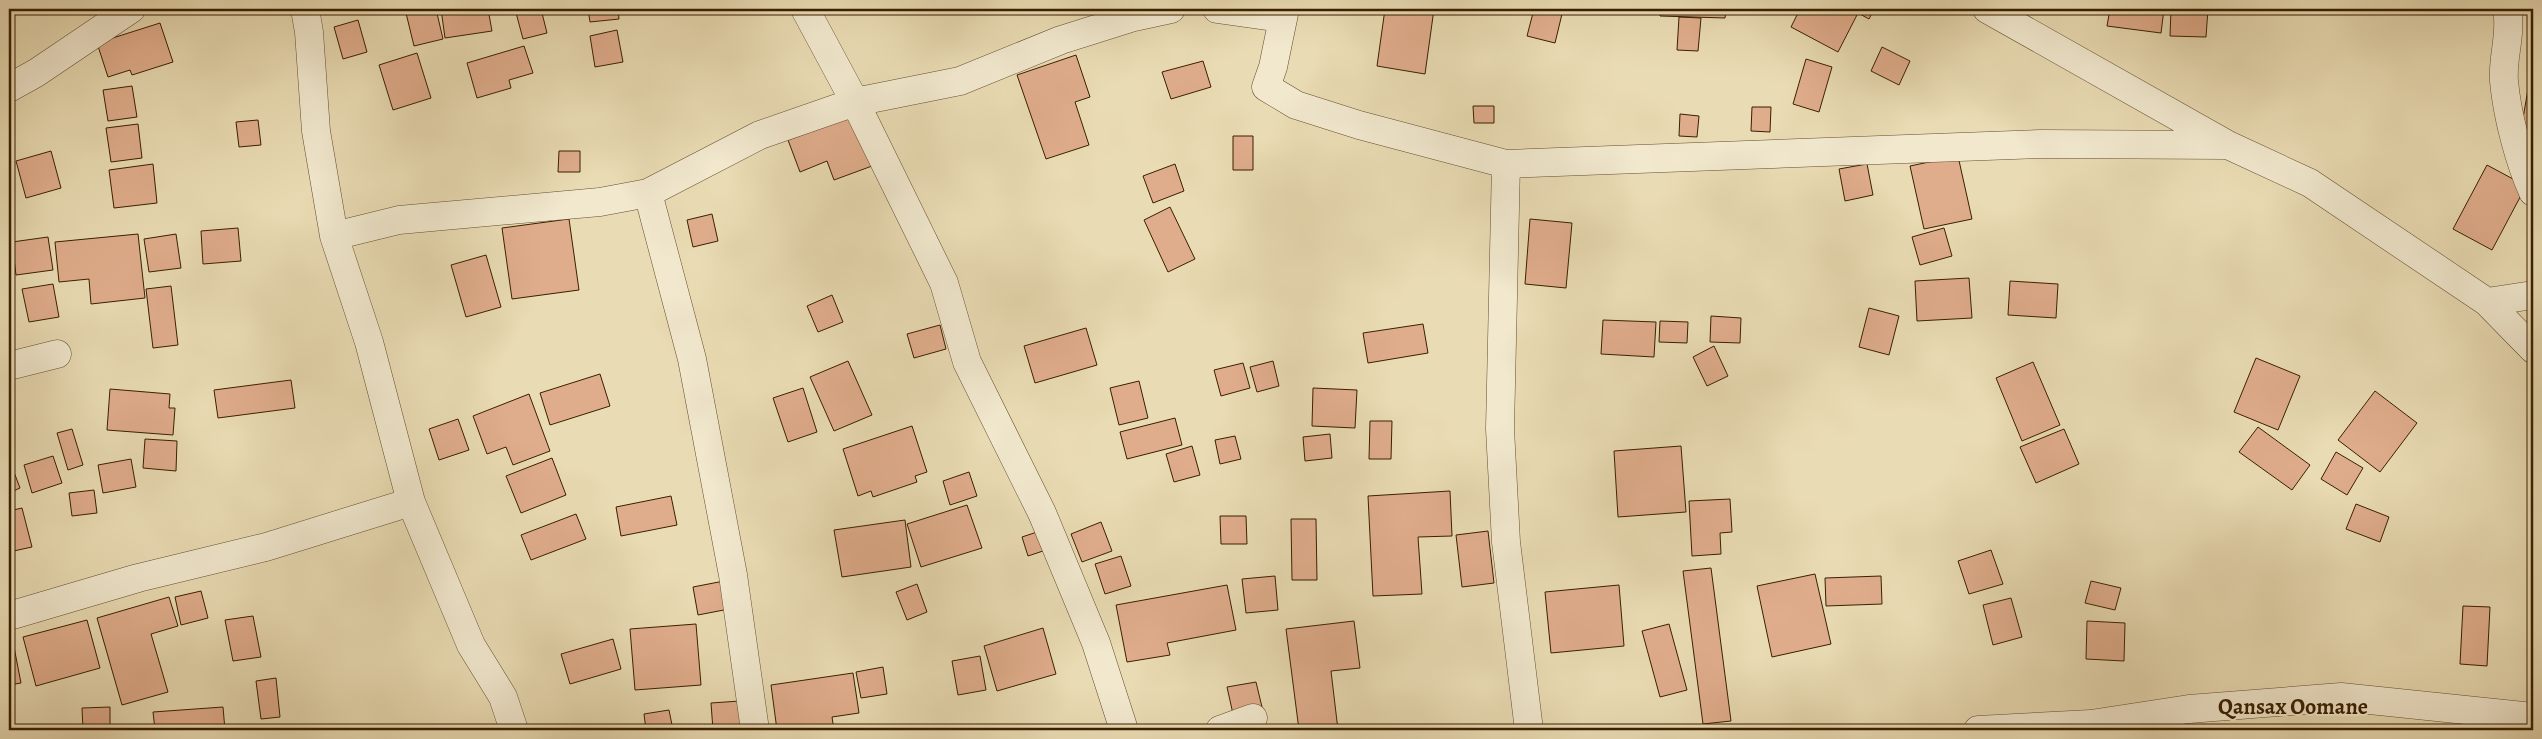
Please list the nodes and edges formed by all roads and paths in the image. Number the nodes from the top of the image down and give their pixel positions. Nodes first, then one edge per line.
1 (131, 9) edge
2 (305, 9) edge
3 (805, 9) edge
4 (1171, 9) edge
5 (1217, 9) edge
6 (1987, 9) edge
7 (2507, 9) edge
8 (1284, 14) edge
9 (9, 88) edge
10 (855, 102) junction
11 (2228, 145) junction
12 (1506, 164) junction
13 (2533, 192) edge
14 (648, 193) junction
15 (334, 236) junction
16 (2533, 295) edge
17 (2487, 302) junction
18 (2533, 349) edge
19 (57, 354) dead end
20 (9, 366) edge
21 (411, 502) junction
22 (9, 616) edge
23 (2533, 717) edge
24 (1253, 718) dead end
25 (514, 730) edge
26 (755, 730) edge
27 (1124, 730) edge
28 (1220, 730) edge
29 (1529, 730) edge
30 (1978, 730) edge

1 - 9 street
2 - 15 street
3 - 10 street
4 - 10 street
5 - 8 street
6 - 11 street
7 - 13 street
8 - 12 street
10 - 14 street
10 - 27 street
11 - 12 street
11 - 17 street
12 - 29 street
14 - 15 street
14 - 26 street
15 - 21 street
16 - 17 street
17 - 18 street
19 - 20 street
21 - 22 street
21 - 25 street
23 - 30 street
24 - 28 street

